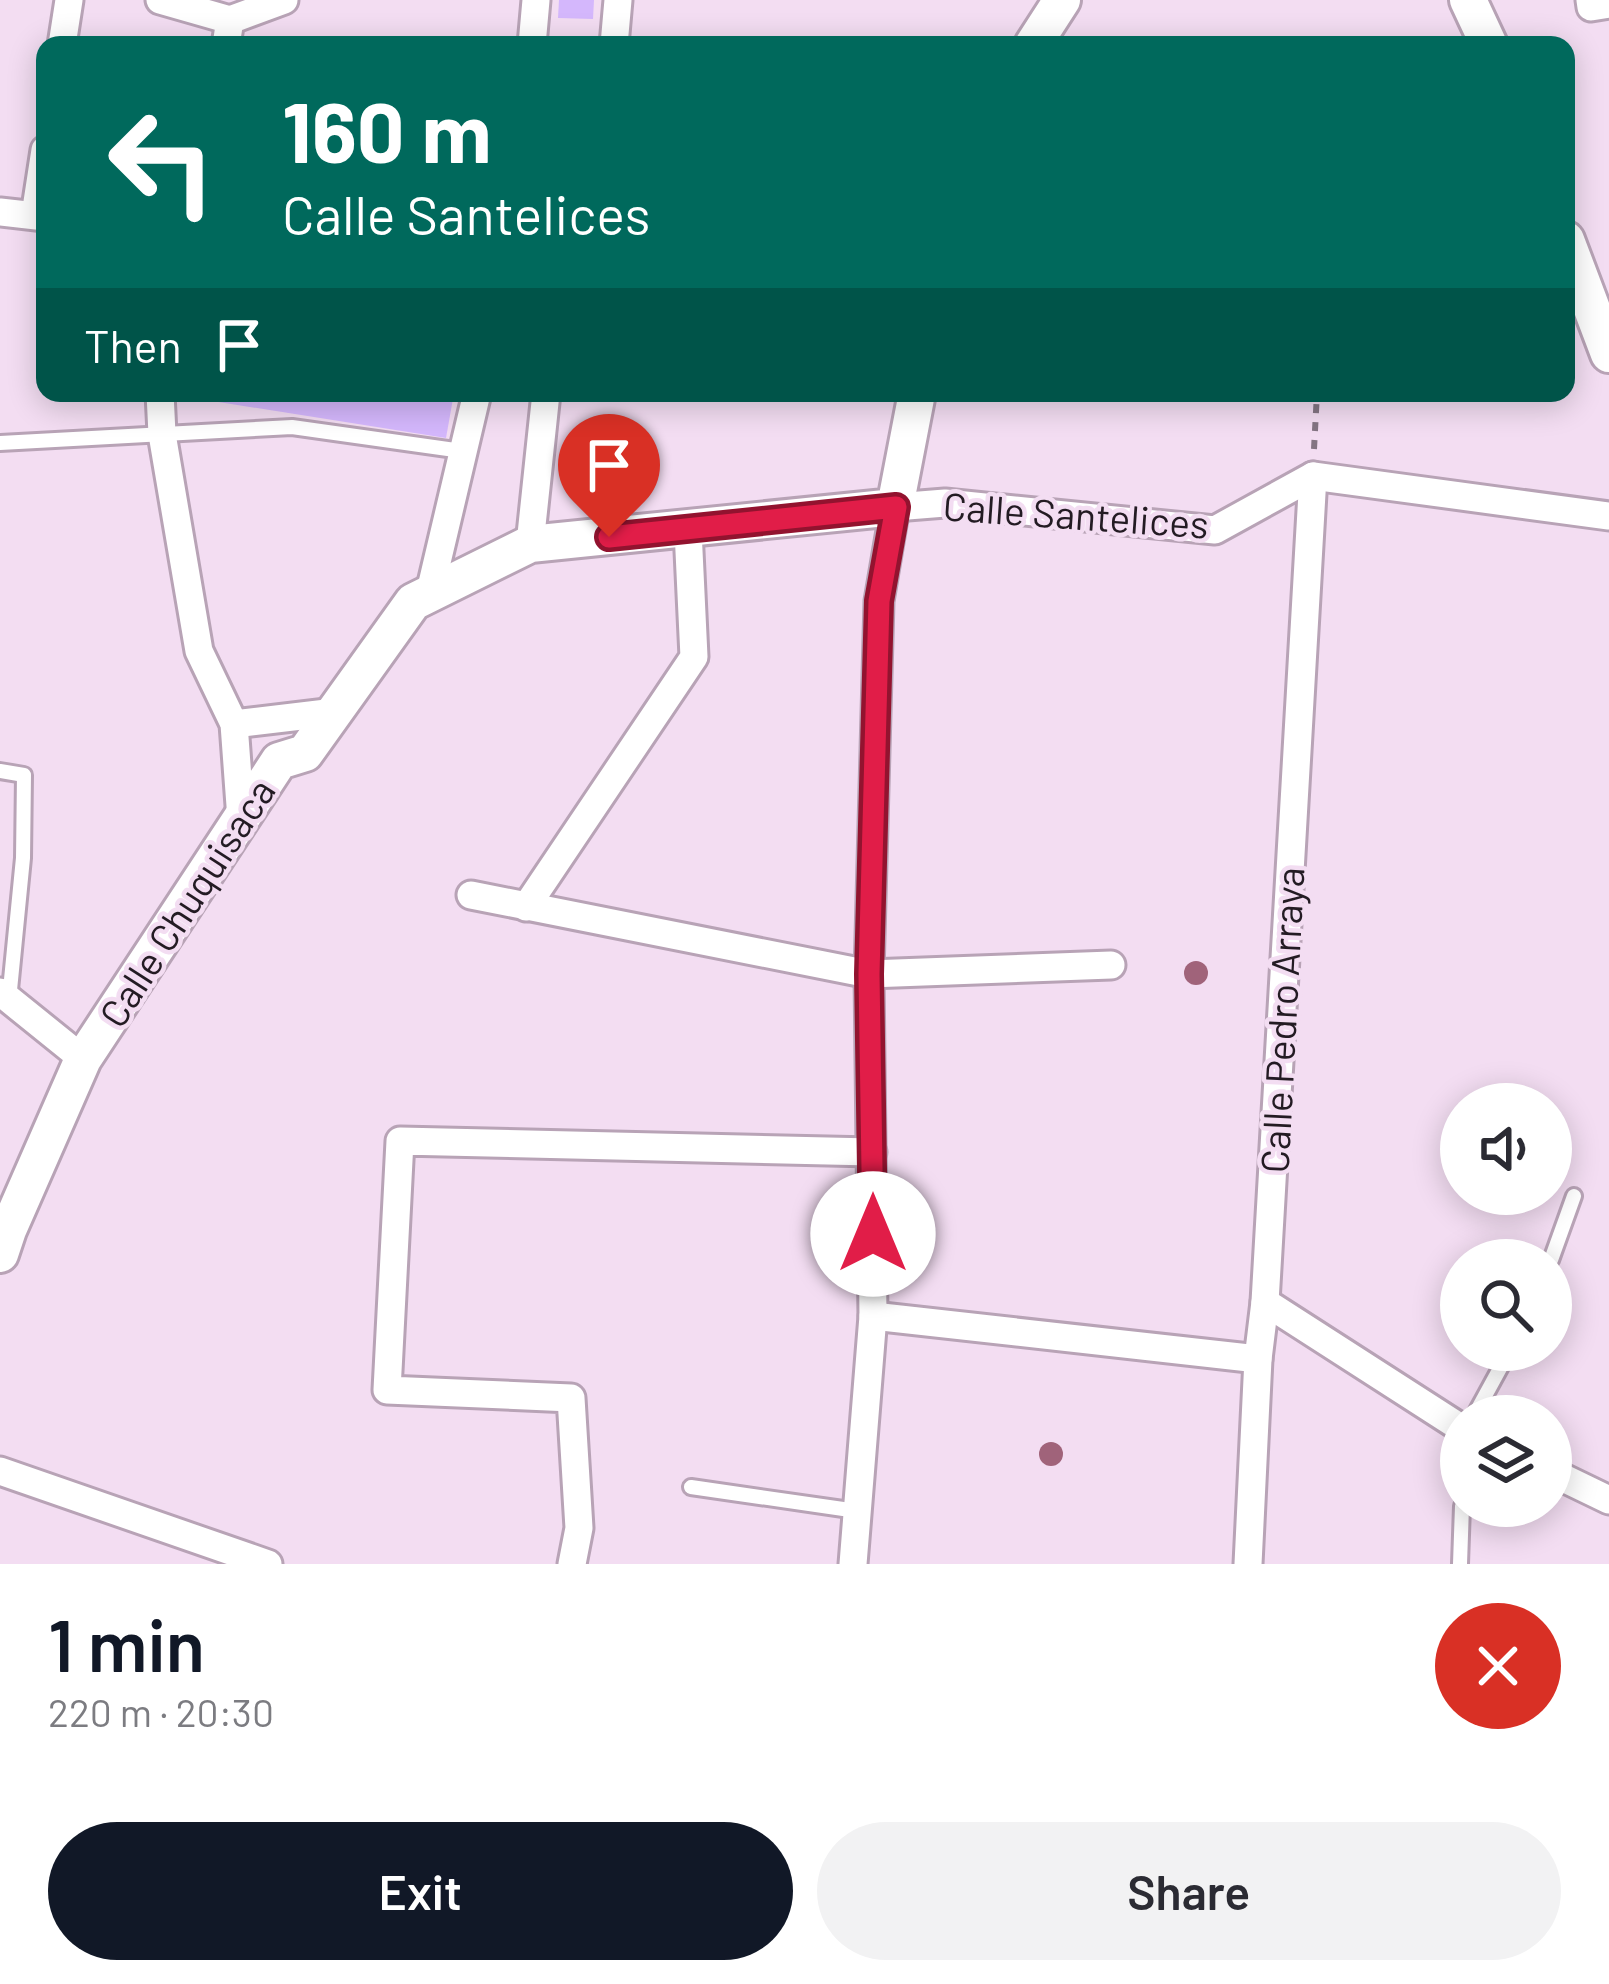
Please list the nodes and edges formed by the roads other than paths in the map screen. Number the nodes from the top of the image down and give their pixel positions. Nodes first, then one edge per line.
1 (69, 0) edge
2 (160, 0) edge
3 (284, 0) edge
4 (536, 0) edge
5 (618, 0) edge
6 (1062, 0) edge
7 (1468, 0) edge
8 (228, 33) edge
9 (63, 36) edge
10 (533, 36) edge
11 (615, 36) edge
12 (1040, 36) edge
13 (1485, 36) edge
14 (0, 212) edge
15 (36, 216) edge
16 (1575, 264) edge
17 (1609, 355) edge
18 (160, 402) edge
19 (475, 402) edge
20 (545, 402) edge
21 (915, 402) edge
22 (162, 434) junction
23 (0, 443) edge
24 (462, 451) junction
25 (1313, 476) junction
26 (896, 507) junction
27 (1609, 516) edge
28 (688, 530) junction
29 (530, 544) junction
30 (429, 596) junction
31 (335, 712) junction
32 (234, 724) junction
33 (0, 771) edge
34 (241, 819) junction
35 (471, 895) dead end
36 (526, 907) junction
37 (1111, 964) dead end
38 (869, 974) junction
39 (4, 996) edge
40 (83, 1059) junction
41 (872, 1152) junction
42 (1574, 1196) dead end
43 (1558, 1239) edge
44 (0, 1254) edge
45 (1265, 1302) junction
46 (873, 1316) junction
47 (1258, 1359) junction
48 (1440, 1414) edge
49 (0, 1471) edge
50 (1572, 1482) edge
51 (691, 1487) dead end
52 (1609, 1500) edge
53 (857, 1511) junction
54 (1461, 1527) edge
55 (268, 1564) edge
56 (572, 1564) edge
57 (853, 1564) edge
58 (1248, 1564) edge
59 (1460, 1564) edge

1 - 9 street
2 - 8 street
3 - 8 street
4 - 10 street
5 - 11 street
6 - 12 main road
7 - 13 main road
14 - 15 street
16 - 17 main road
18 - 22 street
19 - 24 street
20 - 29 street
21 - 26 main road
22 - 23 lane
22 - 24 lane
22 - 32 street
24 - 30 street
25 - 26 street, Calle Santelices
25 - 27 street
25 - 45 street, Calle Pedro Arraya
26 - 28 main road, Calle Santelices
26 - 38 street
28 - 29 main road, Calle Santelices
28 - 36 street
29 - 30 main road, Calle Chuquisaca
30 - 31 main road, Calle Chuquisaca
31 - 32 street
31 - 34 main road, Calle Chuquisaca
32 - 34 street
33 - 39 lane
34 - 40 main road, Calle Chuquisaca
35 - 36 street
36 - 38 street
37 - 38 street
38 - 41 street
39 - 40 street
40 - 44 main road, Calle Chuquisaca
41 - 46 street
41 - 56 street
42 - 43 lane
45 - 47 street, Calle Pedro Arraya
45 - 48 street
46 - 47 street
46 - 53 street
47 - 58 street, Calle Pedro Arraya
49 - 55 street
50 - 52 street
51 - 53 lane
53 - 57 street
54 - 59 lane

